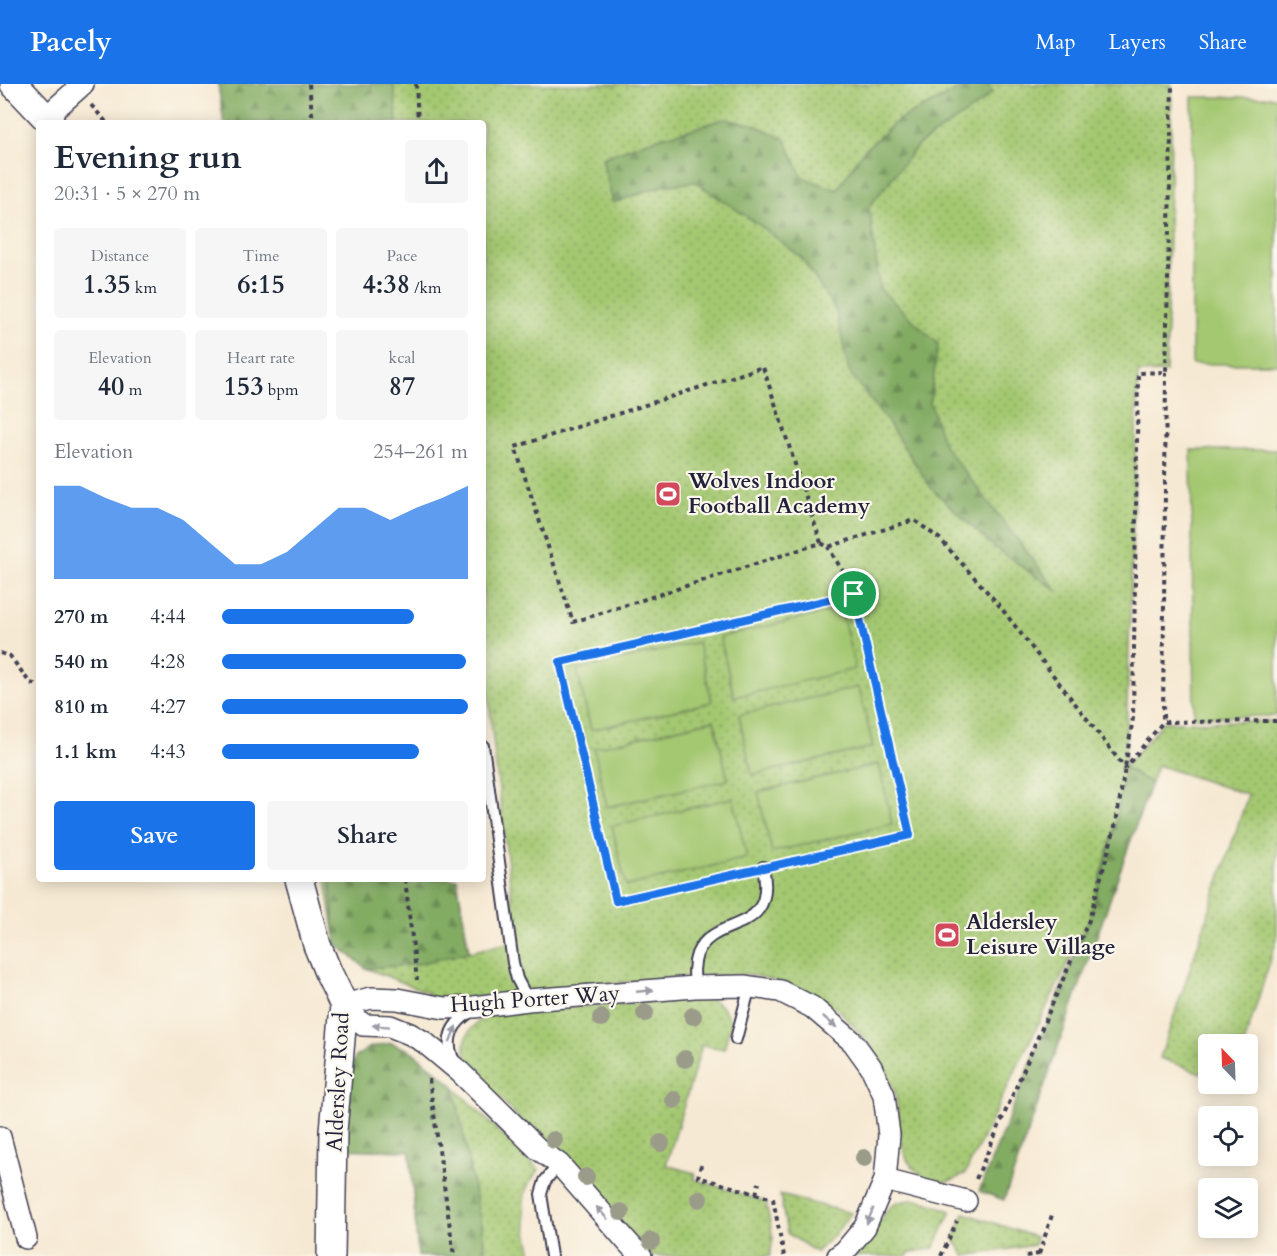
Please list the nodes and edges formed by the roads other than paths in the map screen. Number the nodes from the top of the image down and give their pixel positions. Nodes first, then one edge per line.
1 (14, 84) edge
2 (82, 84) edge
3 (49, 120) edge
4 (486, 768) edge
5 (763, 867) road end
6 (300, 882) edge
7 (750, 986) junction
8 (694, 987) junction
9 (528, 1000) junction
10 (344, 1005) junction
11 (481, 1006) junction
12 (736, 1039) dead end
13 (460, 1072) junction
14 (0, 1137) edge
15 (559, 1164) junction
16 (885, 1180) junction
17 (6, 1188) edge
18 (966, 1201) road end
19 (26, 1238) dead end
20 (331, 1256) edge
21 (550, 1256) edge
22 (641, 1256) edge
23 (838, 1256) edge

1 - 3 street
2 - 3 street
4 - 9 lane
5 - 8 lane
6 - 10 street, Aldersley Road
7 - 8 street, Hugh Porter Way
7 - 12 lane
7 -> 16 street, Hugh Porter Way
9 -> 8 street, Hugh Porter Way
9 - 11 street, Hugh Porter Way
10 - 11 street, Hugh Porter Way
13 -> 10 street
10 - 20 street, Aldersley Road
13 -> 11 lane
13 - 15 street
14 - 17 street
15 - 21 lane
22 -> 15 street
16 - 18 street
16 -> 23 street, Hugh Porter Way
17 - 19 street

